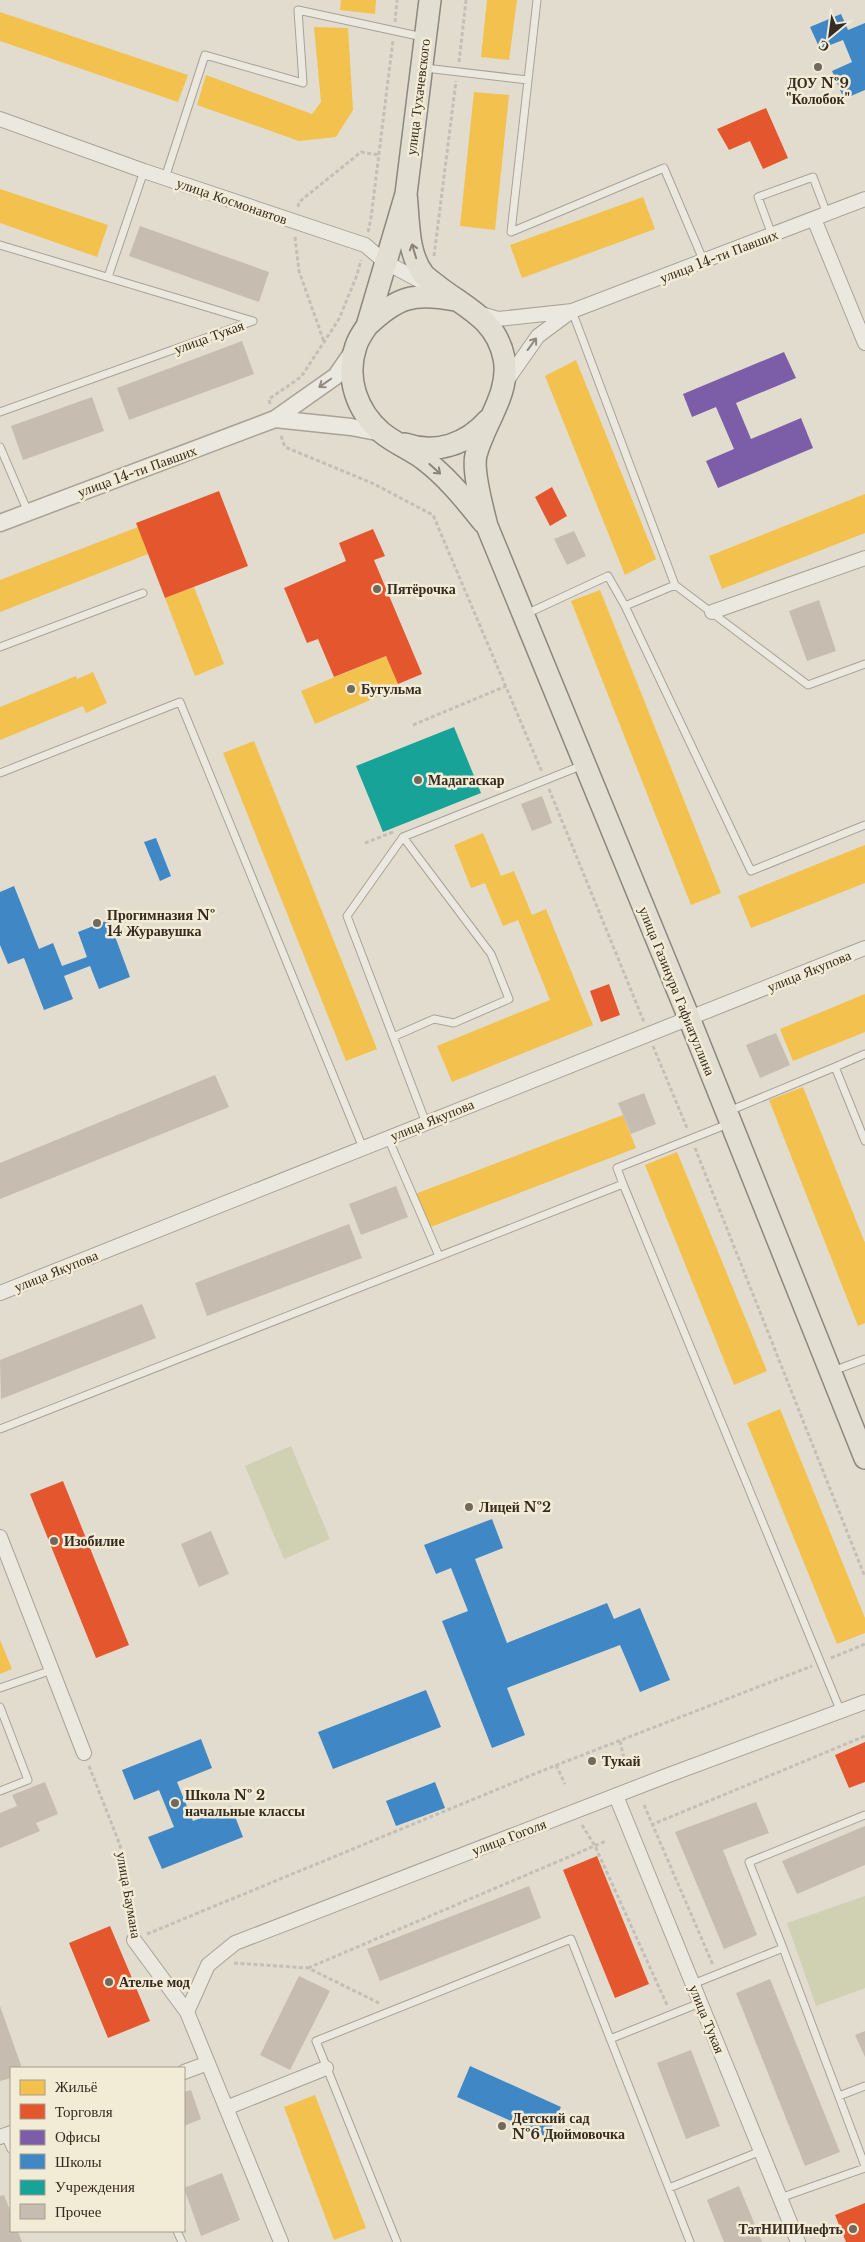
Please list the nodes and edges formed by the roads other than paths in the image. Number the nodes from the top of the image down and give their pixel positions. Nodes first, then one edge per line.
1 (430, 0) edge
2 (537, 0) edge
3 (425, 38) junction
4 (422, 68) junction
5 (528, 80) junction
6 (0, 119) edge
7 (144, 171) junction
8 (165, 178) junction
9 (406, 194) junction
10 (865, 199) edge
11 (821, 216) junction
12 (772, 235) junction
13 (0, 245) edge
14 (385, 262) junction
15 (704, 262) junction
16 (108, 277) junction
17 (456, 300) junction
18 (572, 311) junction
19 (477, 313) junction
20 (367, 326) junction
21 (865, 343) edge
22 (356, 346) junction
23 (504, 384) junction
24 (0, 412) edge
25 (491, 416) junction
26 (275, 419) junction
27 (389, 437) junction
28 (0, 447) edge
29 (28, 512) junction
30 (0, 523) edge
31 (487, 526) junction
32 (865, 558) edge
33 (675, 585) junction
34 (143, 592) dead end
35 (625, 606) junction
36 (712, 612) junction
37 (523, 615) junction
38 (0, 648) edge
39 (865, 664) edge
40 (584, 764) junction
41 (0, 773) edge
42 (865, 825) edge
43 (403, 837) junction
44 (865, 948) edge
45 (689, 1018) junction
46 (393, 1037) junction
47 (865, 1054) edge
48 (835, 1067) junction
49 (728, 1117) junction
50 (426, 1123) junction
51 (388, 1138) junction
52 (865, 1141) edge
53 (363, 1148) junction
54 (623, 1184) junction
55 (439, 1256) junction
56 (0, 1293) edge
57 (865, 1359) edge
58 (830, 1372) junction
59 (0, 1429) edge
60 (865, 1458) edge
61 (0, 1537) edge
62 (52, 1670) junction
63 (0, 1688) edge
64 (865, 1702) edge
65 (0, 1707) edge
66 (841, 1712) junction
67 (84, 1753) road end
68 (0, 1792) edge
69 (616, 1796) junction
70 (865, 1815) edge
71 (134, 1940) road end
72 (783, 1948) junction
73 (693, 1984) junction
74 (700, 2003) junction
75 (187, 2012) junction
76 (610, 2039) junction
77 (208, 2063) junction
78 (326, 2068) junction
79 (185, 2072) edge
80 (865, 2086) edge
81 (839, 2096) junction
82 (226, 2108) junction
83 (761, 2152) junction
84 (865, 2167) edge
85 (669, 2188) junction
86 (780, 2198) junction
87 (281, 2242) edge
88 (397, 2242) edge
89 (690, 2242) edge
90 (798, 2242) edge

1 - 3 main road, улица Тухачевского
2 - 5 lane
3 - 4 main road, улица Тухачевского
3 - 8 lane
4 - 5 lane
4 - 9 main road, улица Тухачевского
5 - 15 lane
6 - 7 street, улица Космонавтов
7 - 8 street, улица Космонавтов
7 - 16 lane
8 - 14 street, улица Космонавтов
9 - 14 main road
17 -> 9 main road
10 - 11 street, улица 14-ти Павших
11 - 12 street, улица 14-ти Павших
11 - 12 lane
11 - 21 street
12 - 15 street, улица 14-ти Павших
13 - 16 lane, улица Тукая
14 - 17 street, улица Космонавтов
14 - 20 main road
15 - 18 street, улица 14-ти Павших
16 - 24 lane, улица Тукая
17 - 19 main road
17 - 20 main road
18 - 19 street
23 -> 18 street
18 - 33 lane
19 - 23 main road
20 - 22 main road
22 -> 26 street
22 - 27 main road
23 - 25 main road
25 - 27 main road
25 - 31 main road
26 - 27 street
26 - 29 street, улица 14-ти Павших
27 -> 31 main road
28 - 29 lane
29 - 30 street, улица 14-ти Павших
31 - 37 main road, улица Газинура Гафиатуллина
32 - 36 street
33 - 35 lane
33 - 36 lane
34 - 38 lane
35 - 37 lane
35 - 42 lane
36 - 39 lane
37 - 40 main road, улица Газинура Гафиатуллина
40 - 43 lane
40 - 45 main road, улица Газинура Гафиатуллина
41 - 53 lane
43 - 46 lane
43 - 46 lane
44 - 45 street, улица Якупова
45 - 49 main road, улица Газинура Гафиатуллина
45 - 50 street, улица Якупова
46 - 50 lane
47 - 48 lane
48 - 49 lane
48 - 52 lane
49 - 54 lane
49 - 58 main road, улица Газинура Гафиатуллина
50 - 51 street, улица Якупова
51 - 53 street, улица Якупова
51 - 55 lane
53 - 56 street, улица Якупова
54 - 55 lane
54 - 66 lane
55 - 59 lane
57 - 58 lane
58 - 60 main road, улица Газинура Гафиатуллина
61 - 62 street
62 - 63 lane
62 - 67 street
64 - 66 street, улица Гоголя
65 - 68 lane
66 - 69 street, улица Гоголя
69 - 73 street, улица Тукая
69 - 75 street, улица Гоголя
70 - 72 lane
71 - 75 street, улица Баумана
72 - 73 lane
72 - 81 lane
73 - 74 street, улица Тукая
74 - 76 lane
74 - 83 street, улица Тукая
75 - 77 street, улица Баумана
76 - 78 lane
76 - 85 lane
77 - 79 street
77 - 82 street, улица Баумана
78 - 82 street
78 - 88 lane
80 - 81 lane
81 - 84 lane
82 - 87 street, улица Баумана
83 - 85 lane
83 - 86 street, улица Тукая
84 - 86 lane
85 - 89 lane
86 - 90 street, улица Тукая

